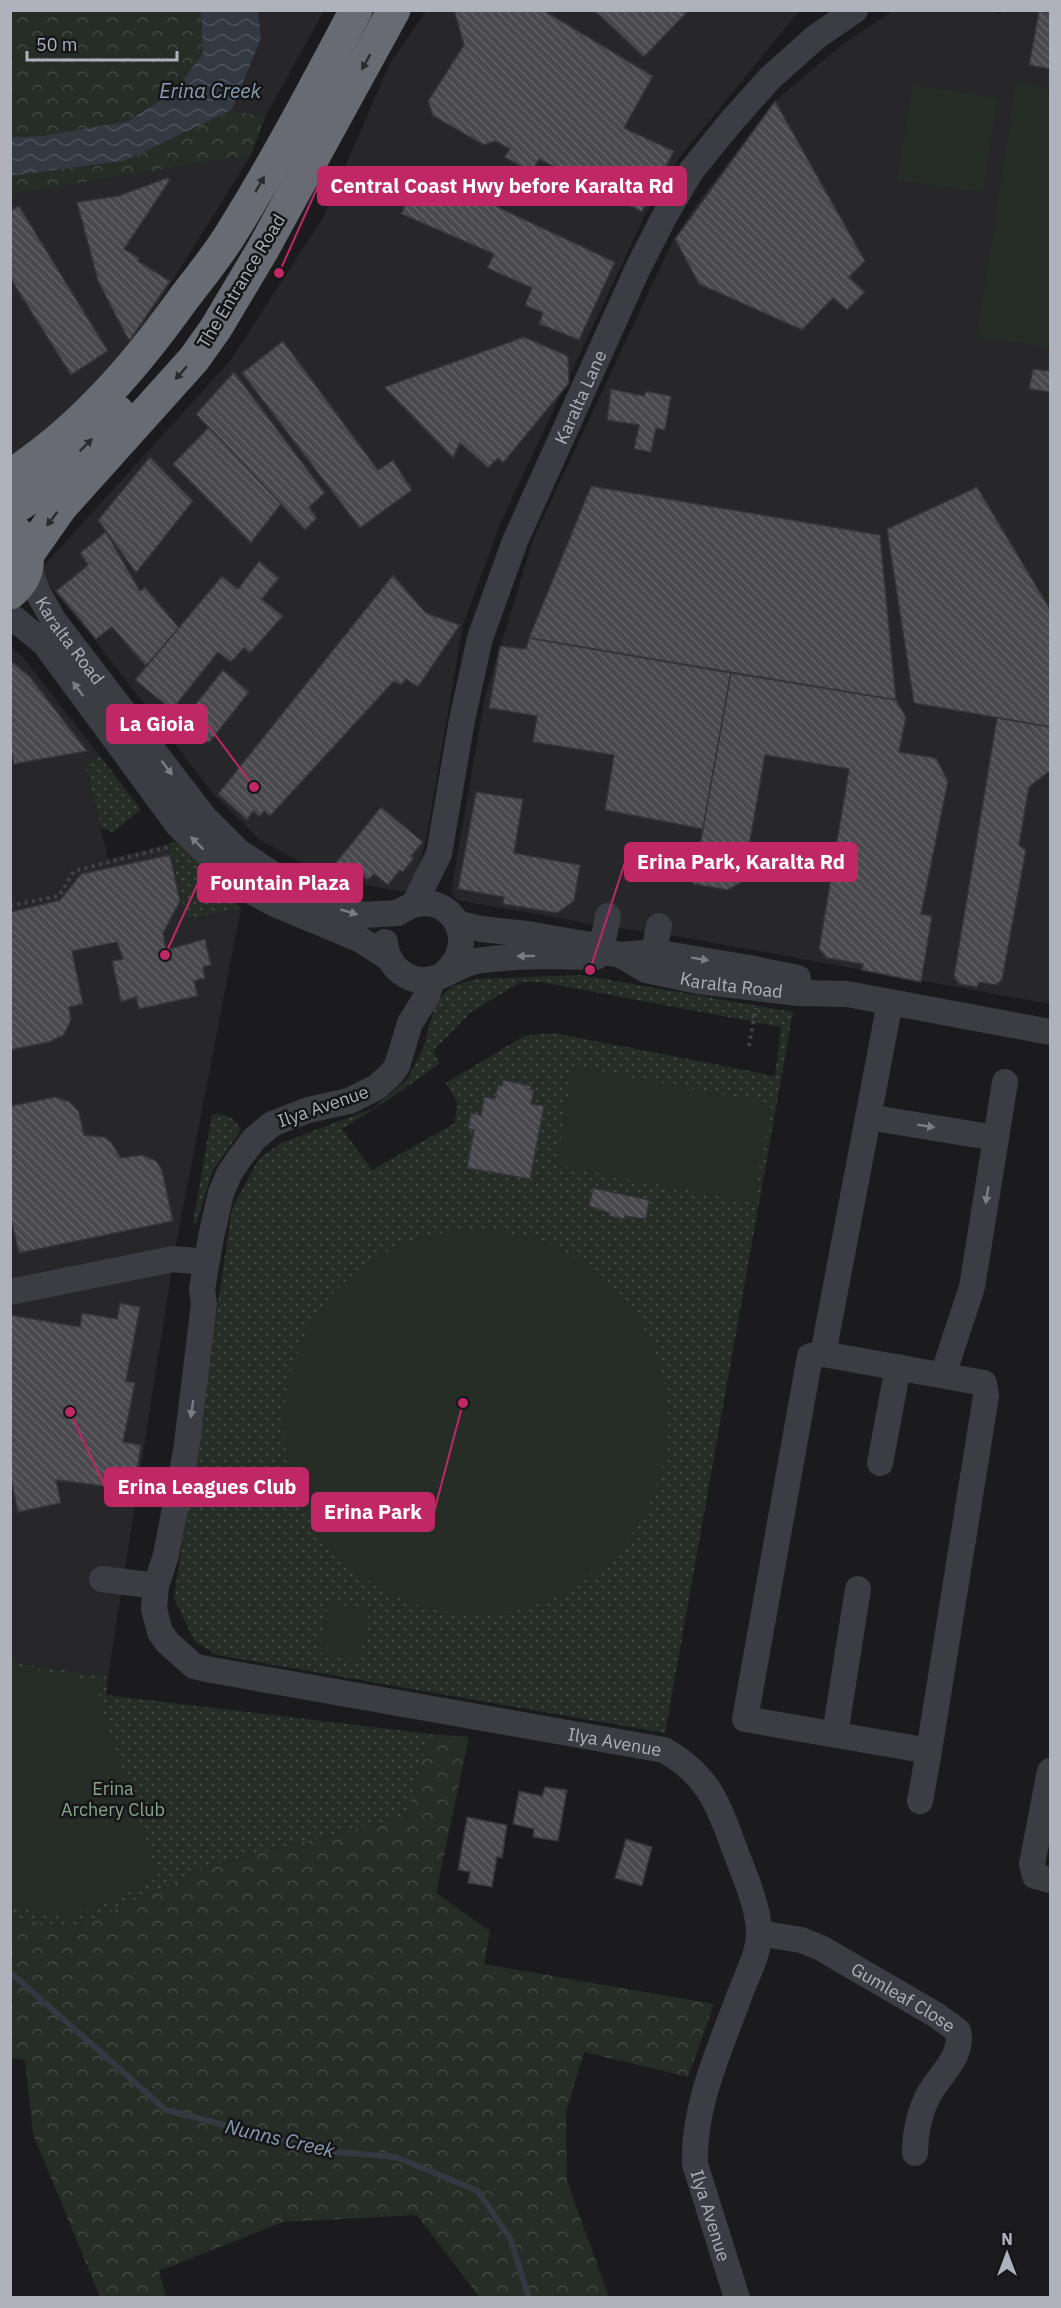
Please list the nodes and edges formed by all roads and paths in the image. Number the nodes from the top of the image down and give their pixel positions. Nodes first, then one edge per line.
1 (356, 10) edge
2 (394, 10) edge
3 (855, 10) edge
4 (231, 234) junction
5 (10, 476) edge
6 (10, 511) edge
7 (22, 549) edge
8 (10, 593) edge
9 (10, 615) edge
10 (175, 846) dead end
11 (440, 854) junction
12 (10, 906) edge
13 (406, 909) junction
14 (608, 916) dead end
15 (452, 917) junction
16 (659, 926) dead end
17 (607, 951) junction
18 (654, 952) junction
19 (393, 964) junction
20 (439, 976) junction
21 (847, 994) junction
22 (890, 1002) junction
23 (757, 1003) dead end
24 (410, 1023) junction
25 (1050, 1032) edge
26 (749, 1046) dead end
27 (1005, 1082) dead end
28 (868, 1117) junction
29 (996, 1138) junction
30 (206, 1262) junction
31 (10, 1292) edge
32 (823, 1354) junction
33 (898, 1367) junction
34 (943, 1375) junction
35 (880, 1463) dead end
36 (102, 1579) dead end
37 (157, 1580) junction
38 (858, 1589) dead end
39 (835, 1734) junction
40 (929, 1751) junction
41 (1050, 1771) edge
42 (920, 1801) dead end
43 (1050, 1880) edge
44 (759, 1933) junction
45 (915, 2153) dead end
46 (736, 2298) edge

4 -> 1 highway, The Entrance Road
2 -> 7 highway, The Entrance Road
3 - 11 street, Karalta Lane
4 - 5 highway, The Entrance Road
6 -> 4 highway
7 - 8 highway, The Entrance Road
7 -> 13 street, Karalta Road
19 -> 9 street, Karalta Road
10 - 12 path
11 - 13 street, Karalta Lane
11 - 15 street, Karalta Lane
13 - 15 street, Karalta Road
13 - 19 street
14 - 17 street
15 - 17 street, Karalta Road
15 - 20 street
16 - 18 street
17 - 18 street, Karalta Road
17 -> 20 street, Karalta Road
17 - 21 street, Karalta Road
18 -> 21 street, Karalta Road
19 - 20 street, Karalta Road
19 - 24 street
20 - 24 street, Ilya Avenue
21 - 22 street, Karalta Road
22 - 25 street, Karalta Road
22 - 28 street
23 - 26 path
24 - 30 street, Ilya Avenue
27 - 29 street
28 -> 29 street
28 - 32 street
29 -> 34 street
30 - 31 street
30 - 37 street, Ilya Avenue
32 - 33 street
32 - 39 street
33 - 34 street
33 - 35 street
34 - 40 street
36 - 37 street
37 - 44 street, Ilya Avenue
38 - 39 street
39 - 40 street
40 - 42 street
41 - 43 street
44 - 45 street, Gumleaf Close
44 - 46 street, Ilya Avenue

